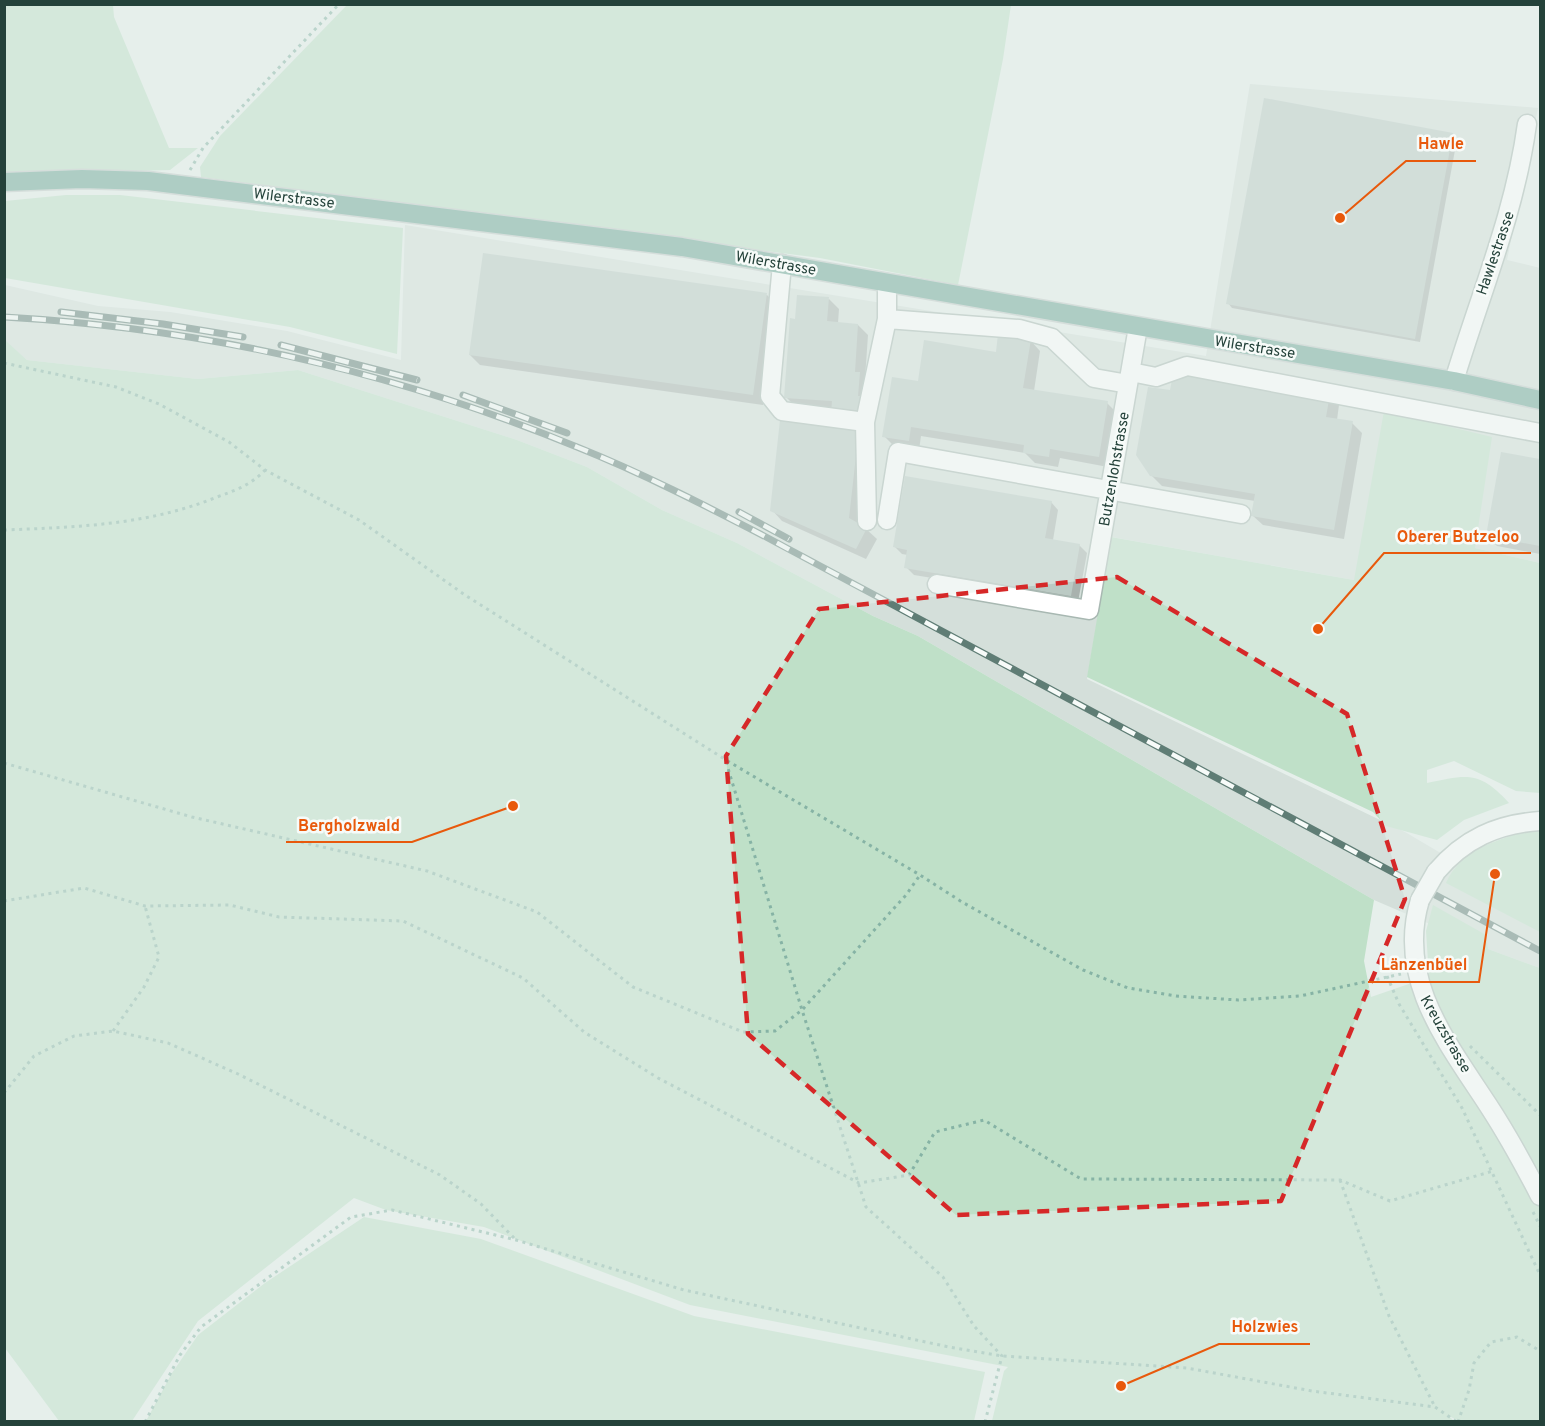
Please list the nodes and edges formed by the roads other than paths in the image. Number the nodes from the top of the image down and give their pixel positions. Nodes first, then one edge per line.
1 (1527, 124) dead end
2 (4, 182) edge
3 (782, 264) junction
4 (887, 283) junction
5 (887, 319) junction
6 (1138, 327) junction
7 (1129, 378) junction
8 (1454, 381) junction
9 (1540, 400) edge
10 (865, 422) junction
11 (1540, 433) edge
12 (1110, 490) junction
13 (1241, 514) dead end
14 (886, 520) dead end
15 (867, 521) dead end
16 (937, 584) dead end
17 (1540, 821) edge
18 (1540, 1196) edge

1 - 8 street, Hawlestrasse
2 - 3 main road, Wilerstrasse
3 - 4 main road, Wilerstrasse
3 - 10 street
4 - 5 street
4 - 6 main road, Wilerstrasse
5 - 7 street
5 - 10 street
6 - 7 street, Butzenlohstrasse
6 - 8 main road, Wilerstrasse
7 - 11 street
7 - 12 street, Butzenlohstrasse
8 - 9 main road, Wilerstrasse
10 - 15 street
12 - 13 street
12 - 14 street
12 - 16 street, Butzenlohstrasse
17 - 18 street, Kreuzstrasse, bridge

